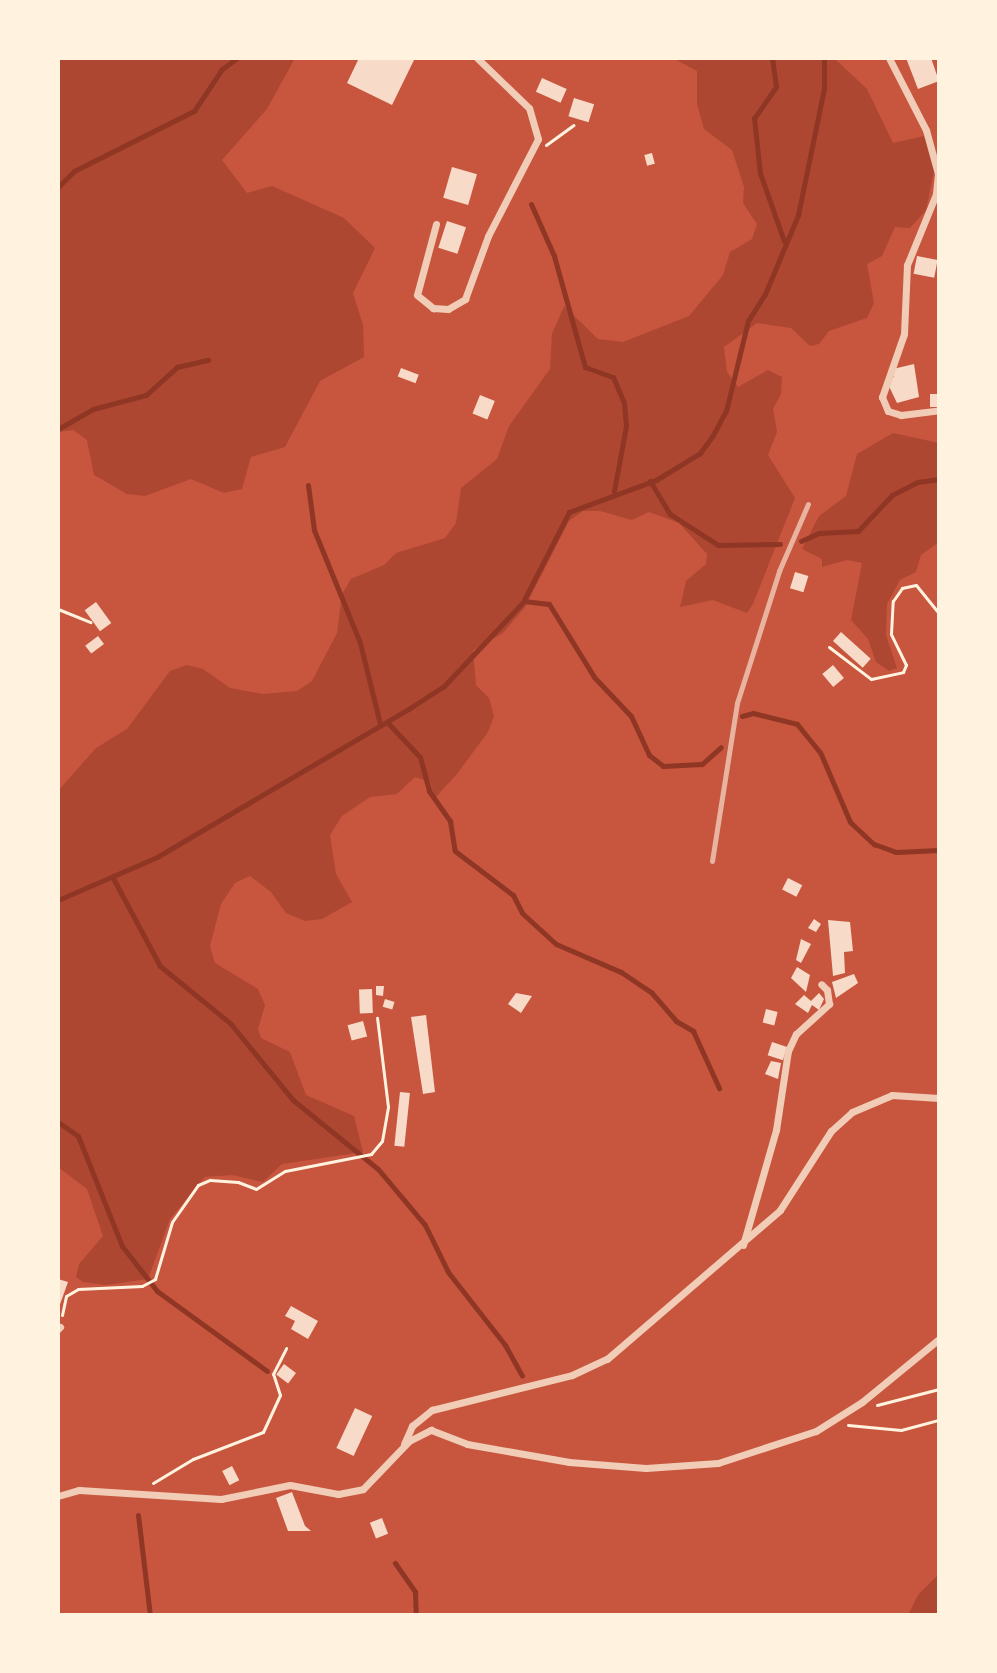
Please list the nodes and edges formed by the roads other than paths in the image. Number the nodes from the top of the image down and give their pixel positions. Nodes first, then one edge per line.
1 (477, 58) edge
2 (889, 58) edge
3 (436, 224) dead end
4 (939, 410) edge
5 (821, 984) dead end
6 (939, 1098) edge
7 (743, 1247) junction
8 (939, 1339) edge
9 (401, 1449) junction
10 (58, 1496) edge

1 - 3 street
2 - 4 street
5 - 7 street
6 - 7 street
7 - 9 street
8 - 9 street
9 - 10 street

